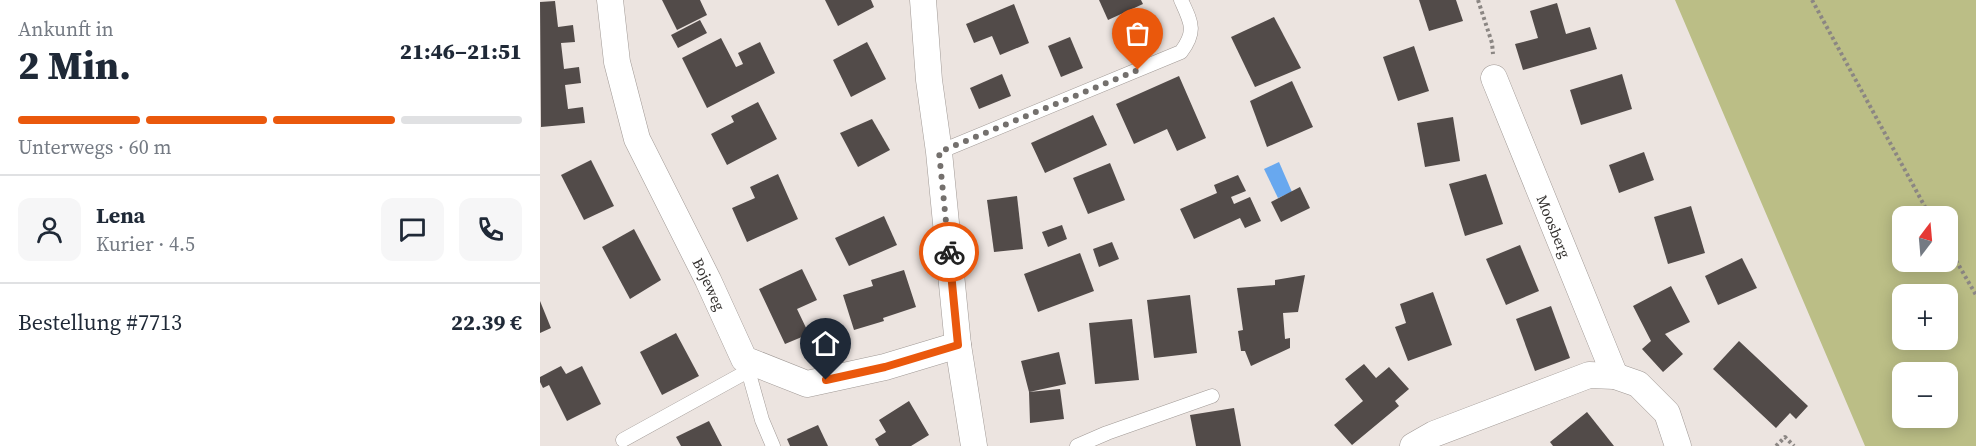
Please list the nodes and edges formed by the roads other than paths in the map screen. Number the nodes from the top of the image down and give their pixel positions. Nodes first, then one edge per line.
1 (610, 0) edge
2 (923, 0) edge
3 (1180, 0) edge
4 (1494, 78) road end
5 (939, 152) junction
6 (958, 345) junction
7 (746, 364) junction
8 (1615, 376) junction
9 (1212, 396) dead end
10 (623, 440) dead end
11 (774, 446) edge
12 (974, 446) edge
13 (1077, 446) edge
14 (1413, 446) edge
15 (1678, 446) edge

1 - 7 street, Bojeweg
2 - 5 street
3 - 5 lane
4 - 8 street, Moosberg
5 - 6 street
6 - 7 street
6 - 12 street
7 - 10 lane
7 - 11 lane
8 - 14 street
8 - 15 street
9 - 13 lane

